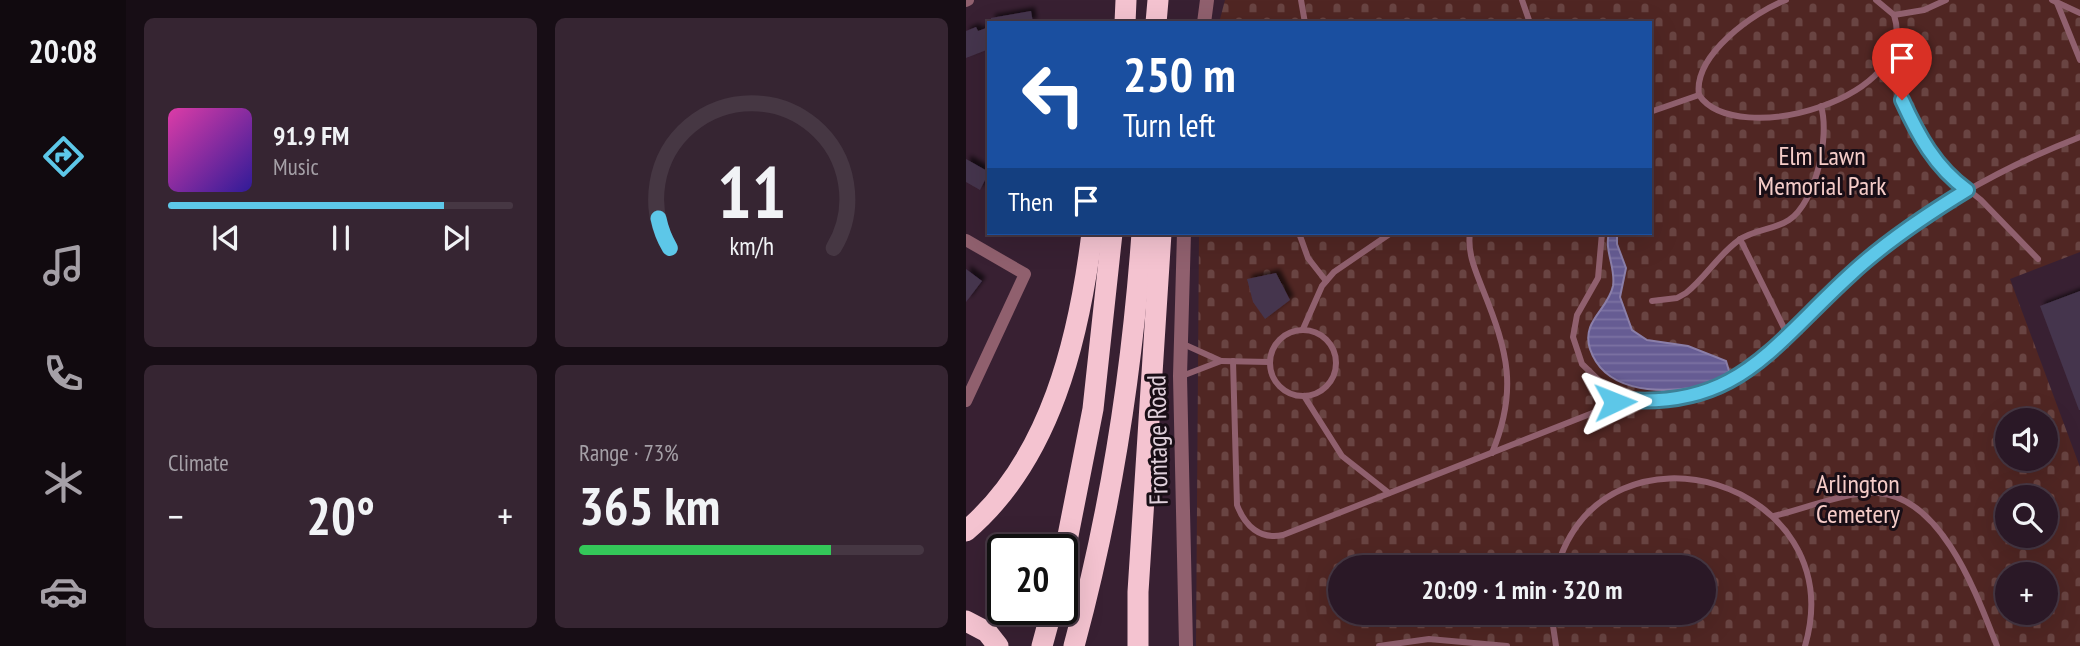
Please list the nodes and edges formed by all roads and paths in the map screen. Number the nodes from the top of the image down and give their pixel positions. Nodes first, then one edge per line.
1 (1158, 0) edge
2 (1168, 0) edge
3 (1207, 0) edge
4 (1301, 0) edge
5 (1522, 0) edge
6 (1786, 0) edge
7 (1876, 0) edge
8 (1946, 0) edge
9 (2055, 2) edge
10 (2080, 13) edge
11 (1894, 15) junction
12 (1156, 21) edge
13 (1168, 21) edge
14 (1204, 21) edge
15 (1305, 21) edge
16 (1529, 21) edge
17 (1889, 59) junction
18 (2080, 60) edge
19 (1699, 95) junction
20 (1821, 106) junction
21 (1652, 111) edge
22 (2080, 137) edge
23 (1967, 190) junction
24 (1092, 235) edge
25 (1112, 235) edge
26 (1142, 235) edge
27 (1161, 235) edge
28 (1184, 235) edge
29 (1300, 235) edge
30 (1388, 235) edge
31 (1470, 235) edge
32 (1602, 235) edge
33 (1740, 239) junction
34 (966, 240) edge
35 (2038, 259) dead end
36 (1326, 281) junction
37 (1652, 301) dead end
38 (1303, 329) junction
39 (1787, 334) junction
40 (1181, 343) junction
41 (1222, 361) junction
42 (1233, 361) junction
43 (1269, 362) junction
44 (1180, 376) junction
45 (1304, 396) junction
46 (1615, 399) junction
47 (966, 401) edge
48 (1492, 453) junction
49 (1390, 493) junction
50 (1774, 516) junction
51 (966, 531) edge
52 (1068, 534) edge
53 (1563, 555) edge
54 (966, 621) edge
55 (1048, 625) edge
56 (1553, 625) edge
57 (998, 646) edge
58 (1042, 646) edge
59 (1074, 646) edge
60 (1138, 646) edge
61 (1186, 646) edge
62 (1380, 646) edge
63 (1507, 646) edge
64 (1556, 646) edge
65 (1805, 646) edge
66 (1997, 646) edge

1 - 12 highway
2 - 13 highway
3 - 14 street
4 - 15 lane
5 - 16 lane
6 - 19 lane
7 - 11 lane
8 - 11 lane
9 - 10 lane
9 - 18 lane
11 - 17 lane
17 - 20 lane
17 - 23 lane
19 - 20 lane
19 - 21 lane
20 - 33 lane
22 - 23 lane
23 - 35 lane
23 - 39 lane
24 - 51 highway
25 - 52 highway
26 - 59 highway
27 - 60 highway
28 - 40 street, Frontage Road
29 - 36 lane
30 - 36 lane
31 - 48 lane
32 - 46 lane
33 - 37 lane
33 - 39 lane
34 - 47 street
36 - 38 lane
38 - 43 lane
38 - 45 lane
39 - 46 lane
40 - 41 lane
40 - 44 street, Frontage Road
41 - 42 lane
41 - 44 lane
42 - 43 lane
42 - 49 lane
43 - 45 lane
44 - 61 street, Frontage Road
45 - 49 lane
46 - 48 lane
48 - 49 lane
50 - 53 lane
50 - 65 lane
50 - 66 lane
54 - 57 highway
55 - 58 highway
56 - 64 lane
62 - 63 lane

